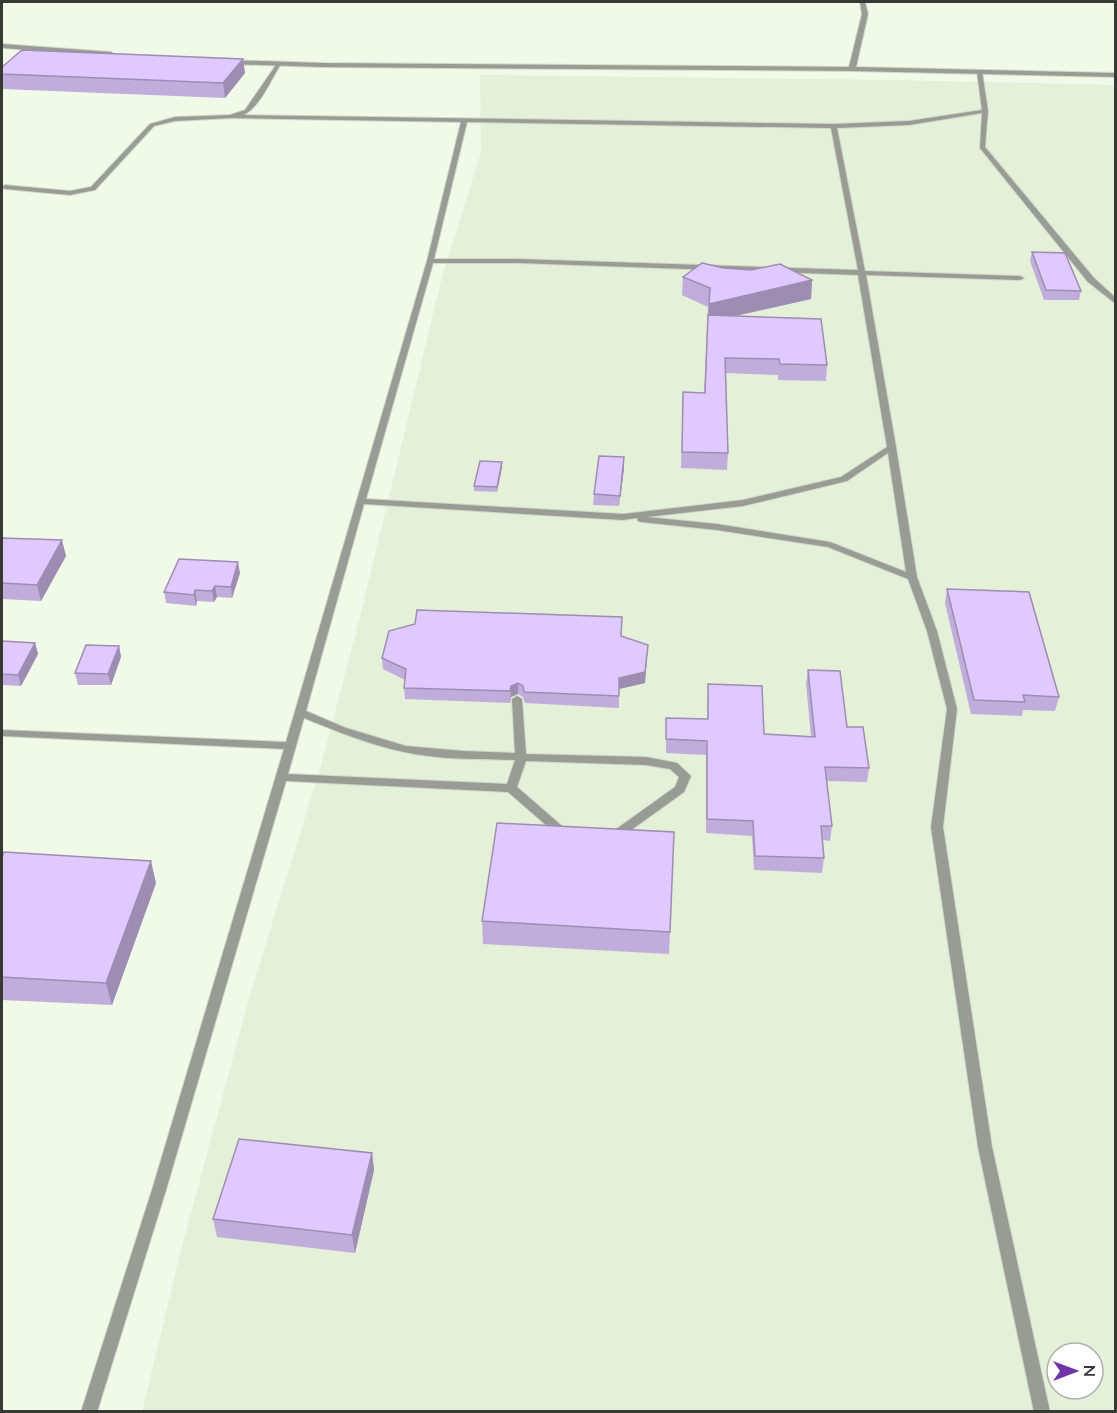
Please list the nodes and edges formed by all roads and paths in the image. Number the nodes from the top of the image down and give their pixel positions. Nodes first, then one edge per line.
1 (861, 2) edge
2 (2, 46) edge
3 (120, 54) edge
4 (215, 61) edge
5 (278, 64) junction
6 (852, 69) junction
7 (980, 72) junction
8 (1116, 75) edge
9 (985, 111) junction
10 (233, 117) junction
11 (464, 121) junction
12 (834, 126) junction
13 (5, 187) dead end
14 (430, 261) junction
15 (862, 272) junction
16 (1020, 278) dead end
17 (1116, 302) edge
18 (892, 447) junction
19 (360, 501) junction
20 (623, 517) junction
21 (912, 577) junction
22 (517, 699) edge
23 (300, 712) junction
24 (2, 733) edge
25 (290, 746) junction
26 (521, 758) junction
27 (281, 777) junction
28 (511, 788) junction
29 (575, 843) edge
30 (604, 844) edge
31 (90, 1412) edge
32 (1042, 1412) edge

1 - 6 street
2 - 3 street
4 - 5 street
5 - 6 street
5 - 10 lane
6 - 7 street
7 - 8 street
7 - 9 lane
9 - 12 lane
9 - 17 lane
10 - 11 lane
10 - 13 lane
11 - 12 lane
11 - 14 lane
12 - 15 lane
14 - 15 lane
14 - 19 lane
15 - 16 lane
15 - 18 lane
18 - 20 lane
18 - 21 lane
19 - 20 lane
19 - 23 lane
20 - 21 lane
21 - 32 lane
22 - 26 lane
23 - 25 lane
23 - 26 lane
24 - 25 lane
25 - 27 lane
26 - 28 lane
26 - 30 lane
27 - 28 lane
27 - 31 lane
28 - 29 lane

